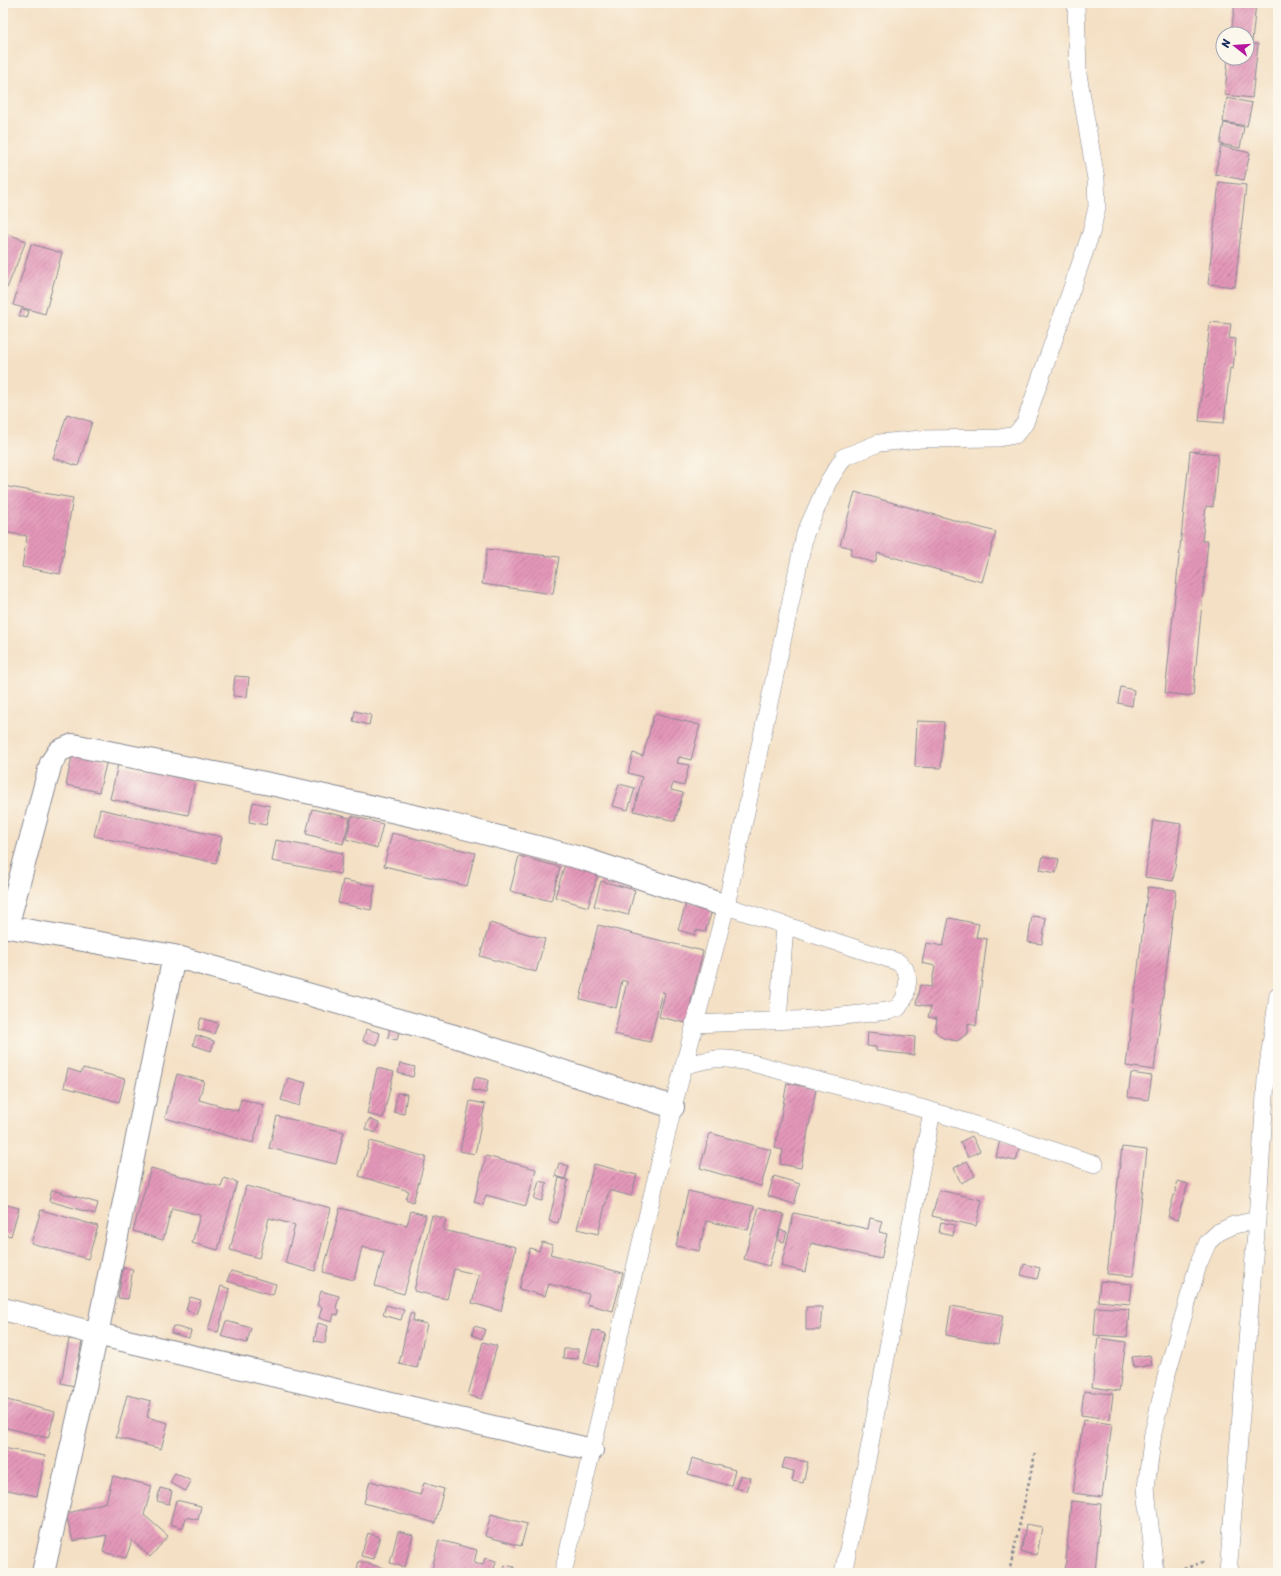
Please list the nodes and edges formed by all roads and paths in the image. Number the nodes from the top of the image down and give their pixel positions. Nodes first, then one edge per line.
1 (1076, 3) edge
2 (726, 906) junction
3 (785, 925) junction
4 (5, 926) edge
5 (174, 956) junction
6 (1278, 995) edge
7 (778, 1021) junction
8 (694, 1024) junction
9 (684, 1066) junction
10 (673, 1106) junction
11 (932, 1111) junction
12 (1095, 1164) dead end
13 (1257, 1220) junction
14 (3, 1309) edge
15 (97, 1334) junction
16 (592, 1450) junction
17 (1035, 1454) dead end
18 (1230, 1550) junction
19 (43, 1573) edge
20 (563, 1573) edge
21 (843, 1573) edge
22 (1009, 1573) edge
23 (1155, 1573) edge
24 (1171, 1573) edge
25 (1228, 1573) edge

1 - 2 lane
2 - 3 lane
2 - 4 street
2 - 8 lane
3 - 7 lane
3 - 7 lane
4 - 5 street
5 - 10 street
5 - 15 street
6 - 13 lane
7 - 8 lane
8 - 9 lane
9 - 10 lane
9 - 11 lane
10 - 16 lane
11 - 12 lane
11 - 21 lane
13 - 18 lane
13 - 23 lane
14 - 15 street
15 - 16 street
15 - 19 street
16 - 20 lane
17 - 22 path
18 - 24 path
18 - 25 lane

